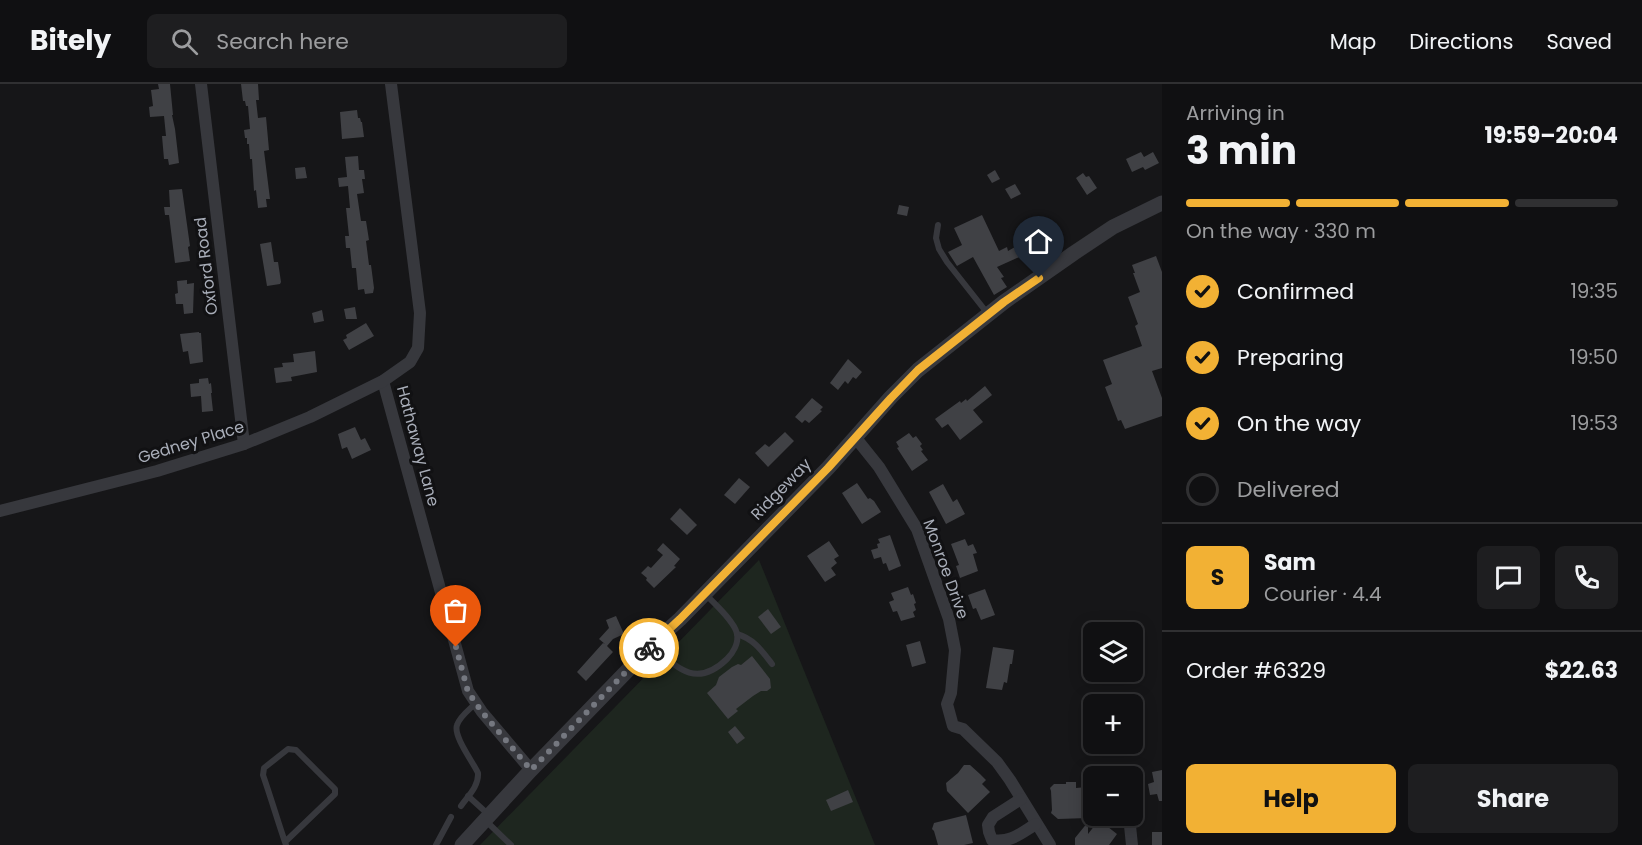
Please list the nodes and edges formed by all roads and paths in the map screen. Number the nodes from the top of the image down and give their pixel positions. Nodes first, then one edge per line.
1 (201, 84) edge
2 (391, 84) edge
3 (1161, 207) edge
4 (938, 225) dead end
5 (989, 314) junction
6 (384, 381) junction
7 (855, 437) junction
8 (244, 444) junction
9 (0, 511) edge
10 (705, 593) junction
11 (737, 634) junction
12 (652, 645) junction
13 (772, 664) dead end
14 (476, 704) junction
15 (531, 770) junction
16 (468, 796) junction
17 (1021, 799) junction
18 (460, 806) dead end
19 (450, 817) dead end
20 (488, 818) junction
21 (1036, 824) junction
22 (1130, 826) edge
23 (286, 843) edge
24 (436, 845) edge
25 (462, 845) edge
26 (511, 845) edge
27 (1050, 845) edge
28 (1132, 845) edge

1 - 8 street, Oxford Road
2 - 6 street, Hathaway Lane
3 - 5 street, Ridgeway
4 - 5 lane
5 - 7 street, Ridgeway
6 - 8 street, Gedney Place
6 - 14 street, Hathaway Lane
7 - 10 street, Ridgeway
7 - 17 street, Monroe Drive
8 - 9 street, Gedney Place
10 - 11 lane
10 - 12 street, Ridgeway
11 - 12 lane
11 - 13 lane
12 - 15 street, Ridgeway
14 - 15 street, Hathaway Lane
14 - 16 lane
15 - 20 street, Ridgeway
16 - 18 lane
16 - 20 lane
17 - 21 street
17 - 21 street
19 - 24 lane
20 - 25 street, Ridgeway
20 - 26 lane
21 - 27 street
22 - 28 street
23 - 23 lane

